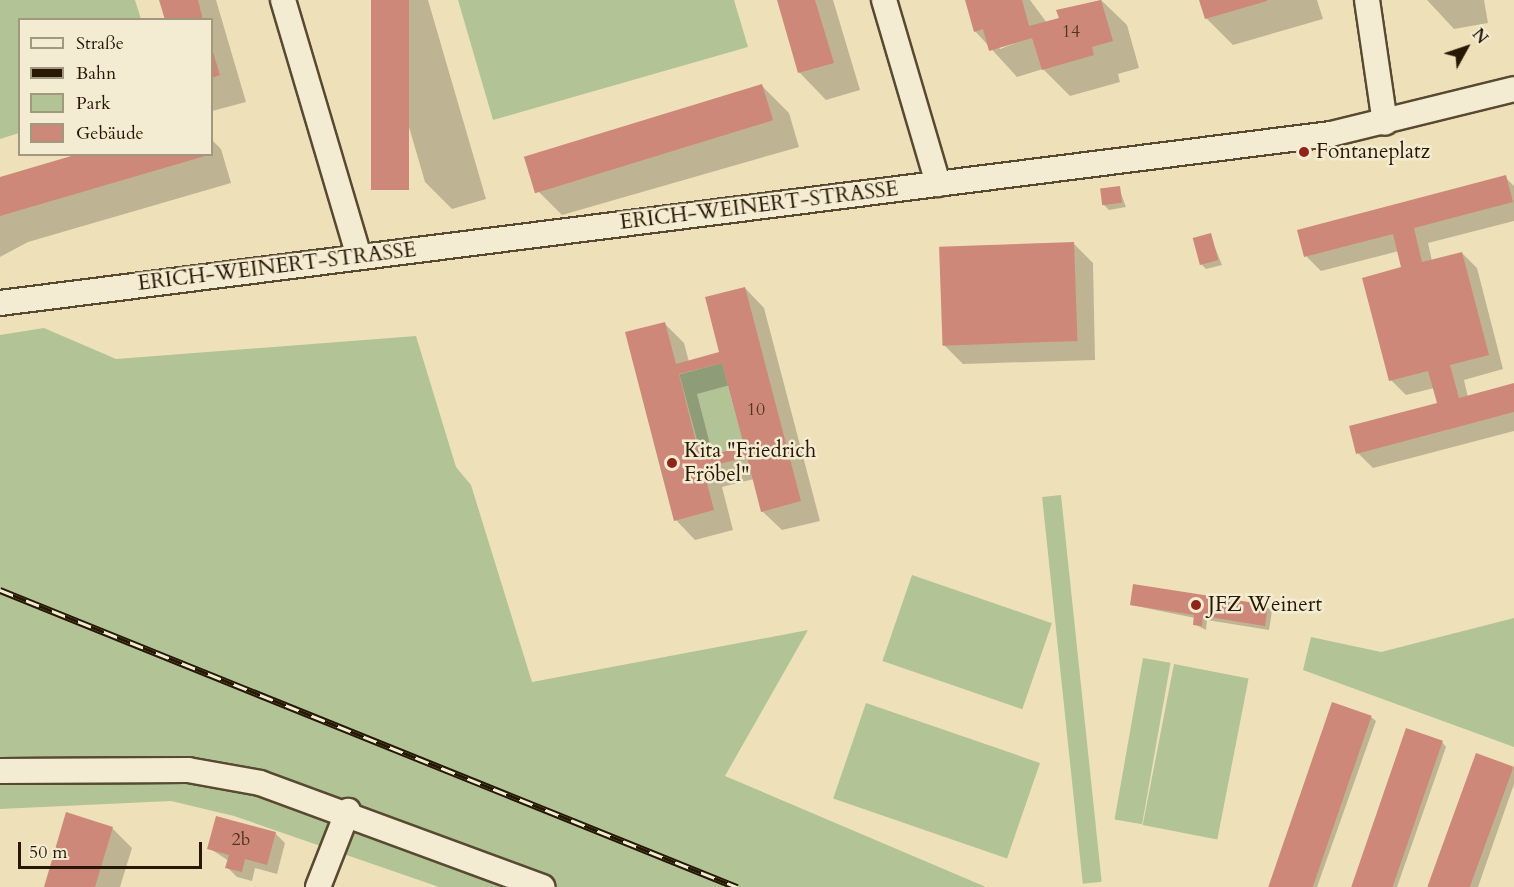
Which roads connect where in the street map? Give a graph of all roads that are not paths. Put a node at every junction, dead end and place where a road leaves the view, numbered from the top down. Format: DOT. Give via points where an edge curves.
graph roads {
  1 [pos="283,0"];
  2 [pos="884,0"];
  3 [pos="1366,0"];
  4 [pos="1514,89"];
  5 [pos="1385,123"];
  6 [pos="938,184"];
  7 [pos="359,256"];
  8 [pos="0,303"];
  9 [pos="0,771"];
  10 [pos="348,811"];
  11 [pos="318,887"];
  12 [pos="542,887"];
  1 -- 7 [label="street"];
  2 -- 6 [label="street"];
  3 -- 5 [label="street"];
  4 -- 5 [label="street, ERICH-WEINERT-STRASSE"];
  5 -- 6 [label="street, ERICH-WEINERT-STRASSE"];
  6 -- 7 [label="street, ERICH-WEINERT-STRASSE"];
  7 -- 8 [label="street, ERICH-WEINERT-STRASSE"];
  9 -- 10 [label="street" via="188,770 260,783"];
  10 -- 11 [label="street"];
  10 -- 12 [label="street"];
}
